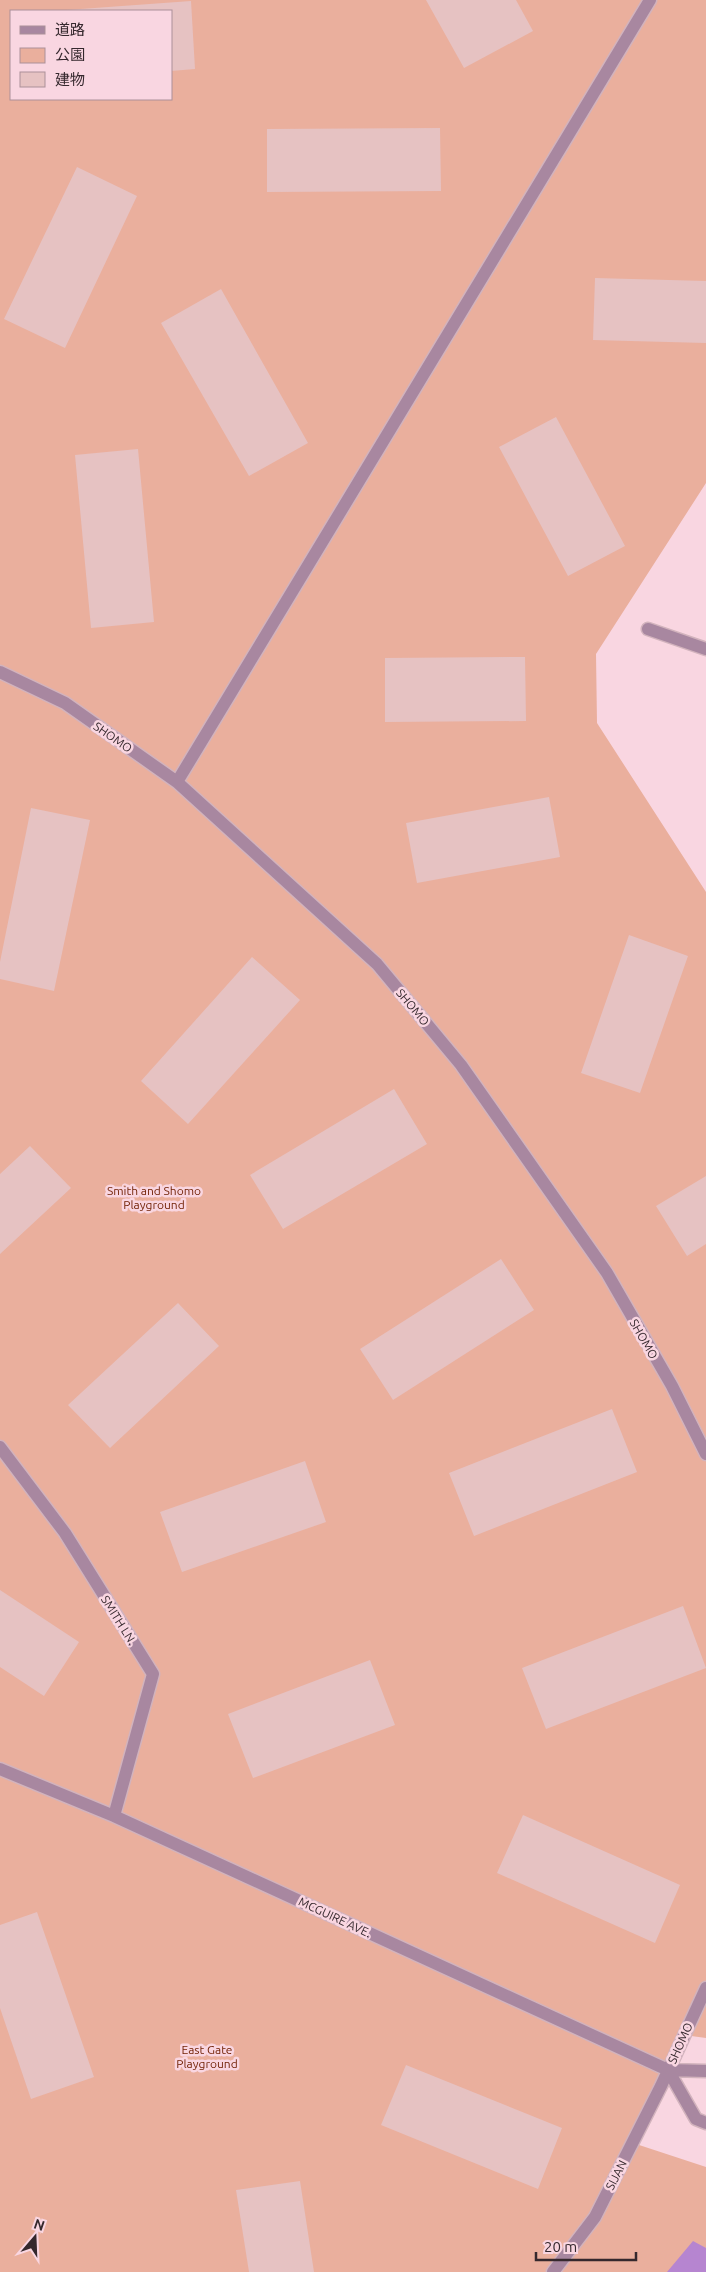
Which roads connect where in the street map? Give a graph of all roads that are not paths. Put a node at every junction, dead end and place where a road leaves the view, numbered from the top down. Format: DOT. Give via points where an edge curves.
graph roads {
  1 [pos="650,0"];
  2 [pos="648,629"];
  3 [pos="706,649"];
  4 [pos="0,672"];
  5 [pos="177,782"];
  6 [pos="0,1447"];
  7 [pos="706,1454"];
  8 [pos="0,1769"];
  9 [pos="114,1816"];
  10 [pos="706,1988"];
  11 [pos="668,2070"];
  12 [pos="706,2071"];
  13 [pos="706,2123"];
  14 [pos="554,2272"];
  1 -- 5 [label="street"];
  2 -- 3 [label="street"];
  4 -- 5 [label="street, SHOMO" via="65,702"];
  5 -- 7 [label="street, SHOMO" via="377,964 461,1065 607,1274 672,1386"];
  6 -- 9 [label="street, SMITH LN." via="65,1533 153,1674"];
  8 -- 9 [label="street, MCGUIRE AVE."];
  9 -- 11 [label="street, MCGUIRE AVE."];
  10 -- 11 [label="street, SHOMO"];
  11 -- 12 [label="street, MCGUIRE AVE."];
  11 -- 13 [label="street" via="696,2120"];
  11 -- 14 [label="street, SIJAN" via="595,2217"];
}
